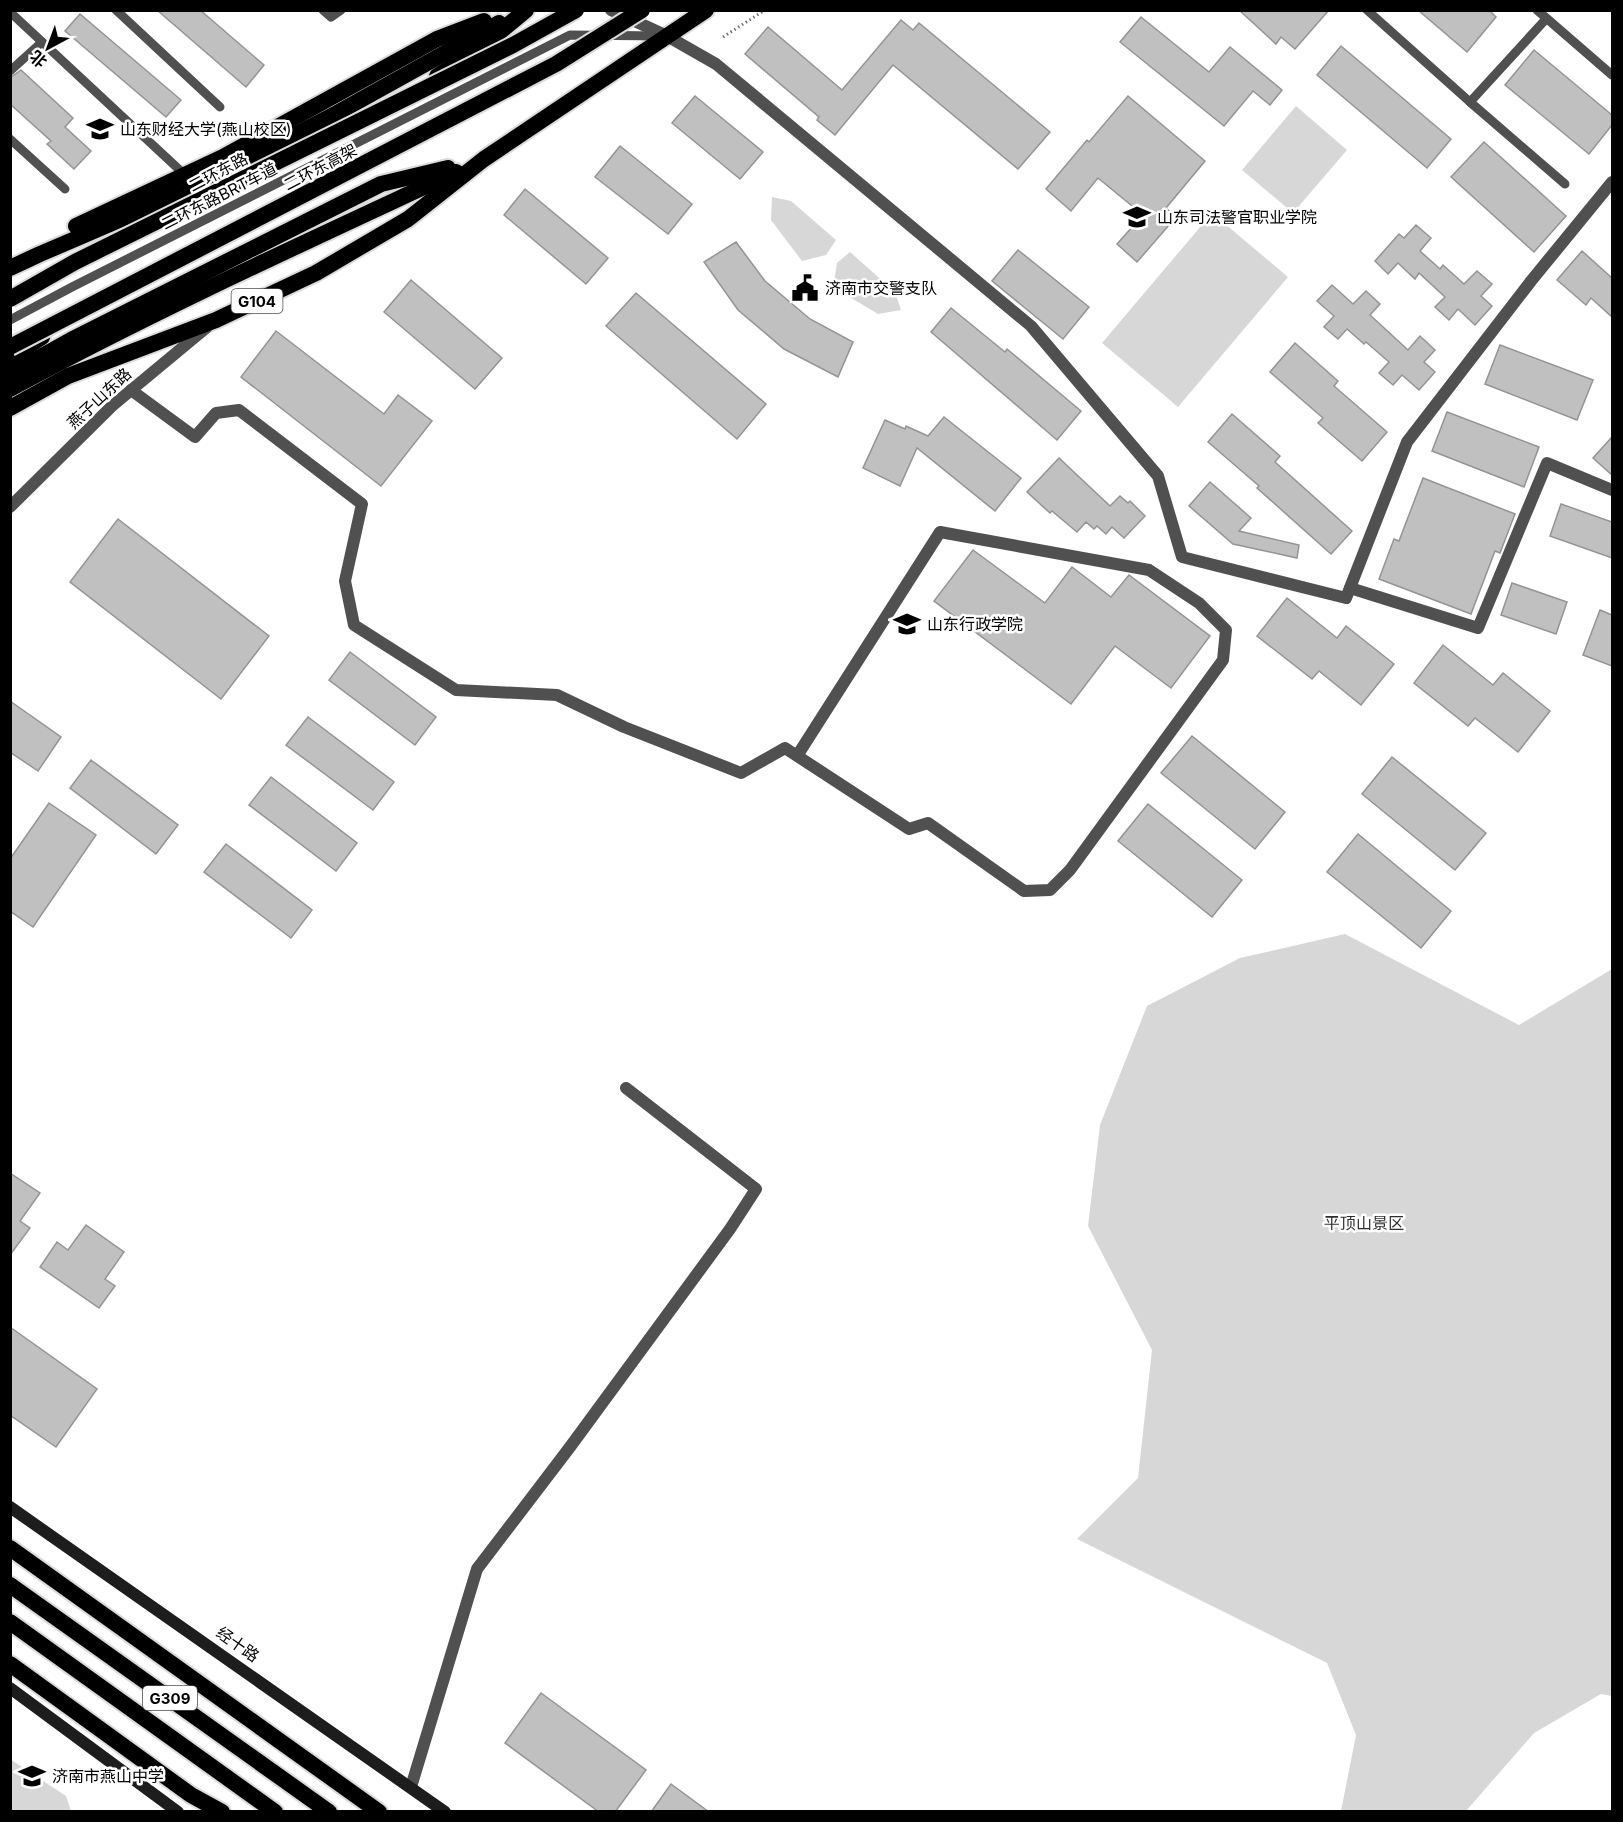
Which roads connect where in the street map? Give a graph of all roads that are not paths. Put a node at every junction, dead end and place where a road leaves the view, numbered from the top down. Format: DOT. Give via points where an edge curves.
graph roads {
  1 [pos="116,10"];
  2 [pos="323,10"];
  3 [pos="341,10"];
  4 [pos="513,10"];
  5 [pos="521,10"];
  6 [pos="526,10"];
  7 [pos="568,10"];
  8 [pos="576,10"];
  9 [pos="611,10"];
  10 [pos="642,10"];
  11 [pos="706,10"];
  12 [pos="1367,10"];
  13 [pos="1537,10"];
  14 [pos="10,12"];
  15 [pos="1546,18"];
  16 [pos="570,35"];
  17 [pos="667,36"];
  18 [pos="42,42"];
  19 [pos="10,71"];
  20 [pos="1612,75"];
  21 [pos="1470,102"];
  22 [pos="220,107"];
  23 [pos="10,139"];
  24 [pos="484,159"];
  25 [pos="186,175"];
  26 [pos="1612,182"];
  27 [pos="1565,184"];
  28 [pos="64,189"];
  29 [pos="10,258"];
  30 [pos="10,268"];
  31 [pos="10,298"];
  32 [pos="78,312"];
  33 [pos="10,320"];
  34 [pos="216,320"];
  35 [pos="10,347"];
  36 [pos="10,358"];
  37 [pos="10,374"];
  38 [pos="10,389"];
  39 [pos="131,390"];
  40 [pos="10,408"];
  41 [pos="1612,490"];
  42 [pos="10,507"];
  43 [pos="1350,588"];
  44 [pos="797,756"];
  45 [pos="626,1088"];
  46 [pos="10,1507"];
  47 [pos="10,1548"];
  48 [pos="10,1585"];
  49 [pos="10,1622"];
  50 [pos="10,1664"];
  51 [pos="10,1688"];
  52 [pos="411,1787"];
  53 [pos="178,1812"];
  54 [pos="222,1812"];
  55 [pos="275,1812"];
  56 [pos="329,1812"];
  57 [pos="379,1812"];
  58 [pos="445,1812"];
  1 -- 22 [label="lane"];
  2 -- 3 [label="lane" via="331,17"];
  4 -- 25 [label="highway, 二环东路" via="436,39"];
  5 -- 30 [label="highway" via="187,191"];
  6 -- 31 [label="highway, 二环东路" via="477,51 415,89"];
  7 -- 16 [label="lane"];
  8 -- 31 [label="highway, 二环东高架, bridge"];
  9 -- 17 [label="street"];
  10 -- 32 [label="highway, 二环东高架, bridge" via="556,64"];
  11 -- 17 [label="highway, G104"];
  12 -- 21 [label="lane"];
  13 -- 15 [label="lane"];
  14 -- 18 [label="lane"];
  15 -- 20 [label="lane"];
  15 -- 21 [label="lane"];
  16 -- 17 [label="lane, 二环东路BRT车道"];
  16 -- 33 [label="lane, 二环东路BRT车道"];
  17 -- 24 [label="highway, G104"];
  17 -- 43 [label="street" via="716,64 1031,326 1158,476 1182,557 1346,598"];
  18 -- 19 [label="lane"];
  18 -- 25 [label="lane"];
  21 -- 27 [label="lane"];
  23 -- 28 [label="lane"];
  24 -- 34 [label="highway, G104" via="408,219 316,273"];
  24 -- 37 [label="highway" via="381,184"];
  24 -- 38 [label="highway" via="254,266"];
  25 -- 29 [label="highway, 二环东路"];
  26 -- 43 [label="street" via="1407,442"];
  32 -- 35 [label="highway, 二环东高架, bridge"];
  32 -- 36 [label="highway, bridge"];
  34 -- 39 [label="street, 燕子山东路"];
  34 -- 40 [label="highway, G104" via="68,376"];
  39 -- 42 [label="street, 燕子山东路"];
  39 -- 44 [label="street" via="195,437 216,413 239,410 363,504 345,581 354,625 456,690 557,695 624,727 741,773 785,748"];
  41 -- 43 [label="street" via="1547,463 1478,628"];
  44 -- 44 [label="street" via="909,830 928,823 1024,891 1050,890 1070,870 1223,660 1226,630 1199,603 1149,570 940,532"];
  45 -- 52 [label="street" via="756,1189 477,1569"];
  46 -- 52 [label="main road, 经十路"];
  47 -- 57 [label="highway"];
  48 -- 56 [label="highway, G309"];
  49 -- 55 [label="highway, G309"];
  50 -- 54 [label="highway" via="191,1795"];
  51 -- 53 [label="main road"];
  52 -- 58 [label="main road, 经十路"];
}
